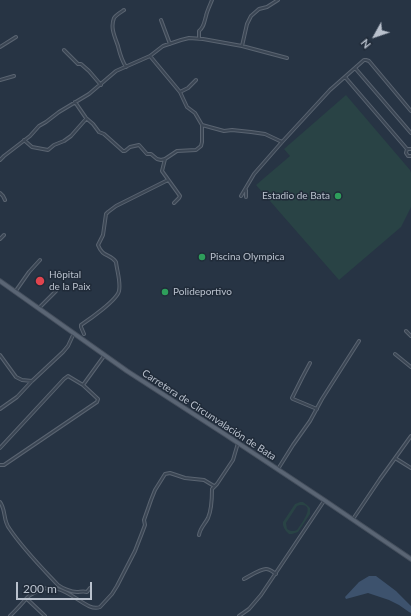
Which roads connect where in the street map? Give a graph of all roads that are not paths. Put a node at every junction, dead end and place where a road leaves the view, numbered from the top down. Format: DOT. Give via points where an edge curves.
graph roads {
  1 [pos="212,0"];
  2 [pos="277,0"];
  3 [pos="124,10"];
  4 [pos="161,20"];
  5 [pos="16,37"];
  6 [pos="199,38"];
  7 [pos="170,44"];
  8 [pos="1,45"];
  9 [pos="242,46"];
  10 [pos="64,50"];
  11 [pos="150,56"];
  12 [pos="287,58"];
  13 [pos="126,67"];
  14 [pos="355,68"];
  15 [pos="14,76"];
  16 [pos="345,77"];
  17 [pos="0,80"];
  18 [pos="196,80"];
  19 [pos="101,85"];
  20 [pos="180,92"];
  21 [pos="75,102"];
  22 [pos="411,111"];
  23 [pos="86,118"];
  24 [pos="202,125"];
  25 [pos="411,133"];
  26 [pos="24,140"];
  27 [pos="282,142"];
  28 [pos="411,149"];
  29 [pos="407,150"];
  30 [pos="411,156"];
  31 [pos="165,159"];
  32 [pos="0,160"];
  33 [pos="168,180"];
  34 [pos="246,189"];
  35 [pos="0,193"];
  36 [pos="241,196"];
  37 [pos="246,197"];
  38 [pos="5,200"];
  39 [pos="174,203"];
  40 [pos="4,235"];
  41 [pos="0,239"];
  42 [pos="40,260"];
  43 [pos="0,281"];
  44 [pos="56,291"];
  45 [pos="15,292"];
  46 [pos="38,308"];
  47 [pos="406,332"];
  48 [pos="74,334"];
  49 [pos="84,334"];
  50 [pos="411,336"];
  51 [pos="359,341"];
  52 [pos="395,354"];
  53 [pos="0,355"];
  54 [pos="104,356"];
  55 [pos="310,364"];
  56 [pos="411,367"];
  57 [pos="32,381"];
  58 [pos="83,385"];
  59 [pos="0,409"];
  60 [pos="317,410"];
  61 [pos="411,436"];
  62 [pos="238,443"];
  63 [pos="0,448"];
  64 [pos="395,458"];
  65 [pos="0,466"];
  66 [pos="411,468"];
  67 [pos="278,469"];
  68 [pos="214,486"];
  69 [pos="324,500"];
  70 [pos="0,502"];
  71 [pos="353,519"];
  72 [pos="199,535"];
  73 [pos="411,559"];
  74 [pos="276,574"];
  75 [pos="244,579"];
  76 [pos="90,588"];
  77 [pos="27,599"];
  78 [pos="10,616"];
  79 [pos="45,616"];
  80 [pos="239,616"];
  1 -- 6 [label="street" via="205,23 199,31"];
  2 -- 9 [label="street" via="251,16"];
  3 -- 13 [label="street" via="114,18 113,34"];
  4 -- 7 [label="street"];
  5 -- 8 [label="street"];
  6 -- 7 [label="street" via="189,38"];
  6 -- 9 [label="street"];
  7 -- 11 [label="street" via="161,47"];
  9 -- 12 [label="street"];
  10 -- 19 [label="street"];
  11 -- 13 [label="street"];
  11 -- 20 [label="street"];
  13 -- 19 [label="street" via="116,71"];
  14 -- 16 [label="street"];
  14 -- 22 [label="street" via="364,60 369,61"];
  14 -- 25 [label="street"];
  15 -- 17 [label="street"];
  16 -- 27 [label="street"];
  16 -- 29 [label="street"];
  18 -- 20 [label="street"];
  19 -- 21 [label="street"];
  20 -- 24 [label="street" via="187,107 195,113"];
  21 -- 23 [label="street"];
  21 -- 26 [label="street" via="38,126"];
  23 -- 26 [label="street" via="71,136 48,150 32,147"];
  23 -- 31 [label="street" via="123,151 139,145 157,160"];
  24 -- 27 [label="street" via="224,131 265,134"];
  24 -- 31 [label="street" via="202,142 199,148 177,151"];
  26 -- 32 [label="street"];
  27 -- 34 [label="street" via="254,174"];
  28 -- 29 [label="street"];
  29 -- 30 [label="street" via="406,154"];
  31 -- 33 [label="street" via="161,170"];
  33 -- 39 [label="street" via="180,196"];
  33 -- 49 [label="street" via="116,206 106,214 103,235 98,244 104,254 116,262 119,293 82,325"];
  34 -- 36 [label="street"];
  34 -- 37 [label="street"];
  35 -- 38 [label="street"];
  40 -- 41 [label="street"];
  42 -- 45 [label="street"];
  43 -- 45 [label="main road, Carretera de Circunvalación de Bata"];
  44 -- 46 [label="street"];
  45 -- 46 [label="main road, Carretera de Circunvalación de Bata"];
  46 -- 48 [label="main road, Carretera de Circunvalación de Bata"];
  47 -- 50 [label="street"];
  48 -- 54 [label="main road, Carretera de Circunvalación de Bata"];
  48 -- 57 [label="street" via="63,352"];
  51 -- 60 [label="street"];
  52 -- 56 [label="street"];
  53 -- 57 [label="street" via="16,377"];
  54 -- 58 [label="street"];
  54 -- 62 [label="main road, Carretera de Circunvalación de Bata"];
  55 -- 60 [label="street" via="292,398"];
  57 -- 59 [label="street" via="17,397"];
  58 -- 63 [label="street" via="68,376"];
  58 -- 65 [label="street" via="97,396 97,402"];
  60 -- 67 [label="street"];
  61 -- 64 [label="street"];
  62 -- 67 [label="main road, Carretera de Circunvalación de Bata"];
  62 -- 68 [label="street" via="233,460"];
  64 -- 66 [label="street"];
  64 -- 71 [label="street"];
  67 -- 69 [label="main road, Carretera de Circunvalación de Bata"];
  68 -- 72 [label="street" via="208,517"];
  68 -- 77 [label="street" via="170,472 165,474 151,500 135,551 117,586 100,607 94,608 66,592 47,587"];
  69 -- 71 [label="main road, Carretera de Circunvalación de Bata"];
  69 -- 74 [label="street"];
  70 -- 76 [label="street" via="9,529 58,585 78,592 87,592"];
  71 -- 73 [label="main road, Carretera de Circunvalación de Bata"];
  74 -- 75 [label="street" via="266,569"];
  74 -- 80 [label="street" via="256,601"];
  77 -- 78 [label="street"];
  77 -- 79 [label="street"];
}
